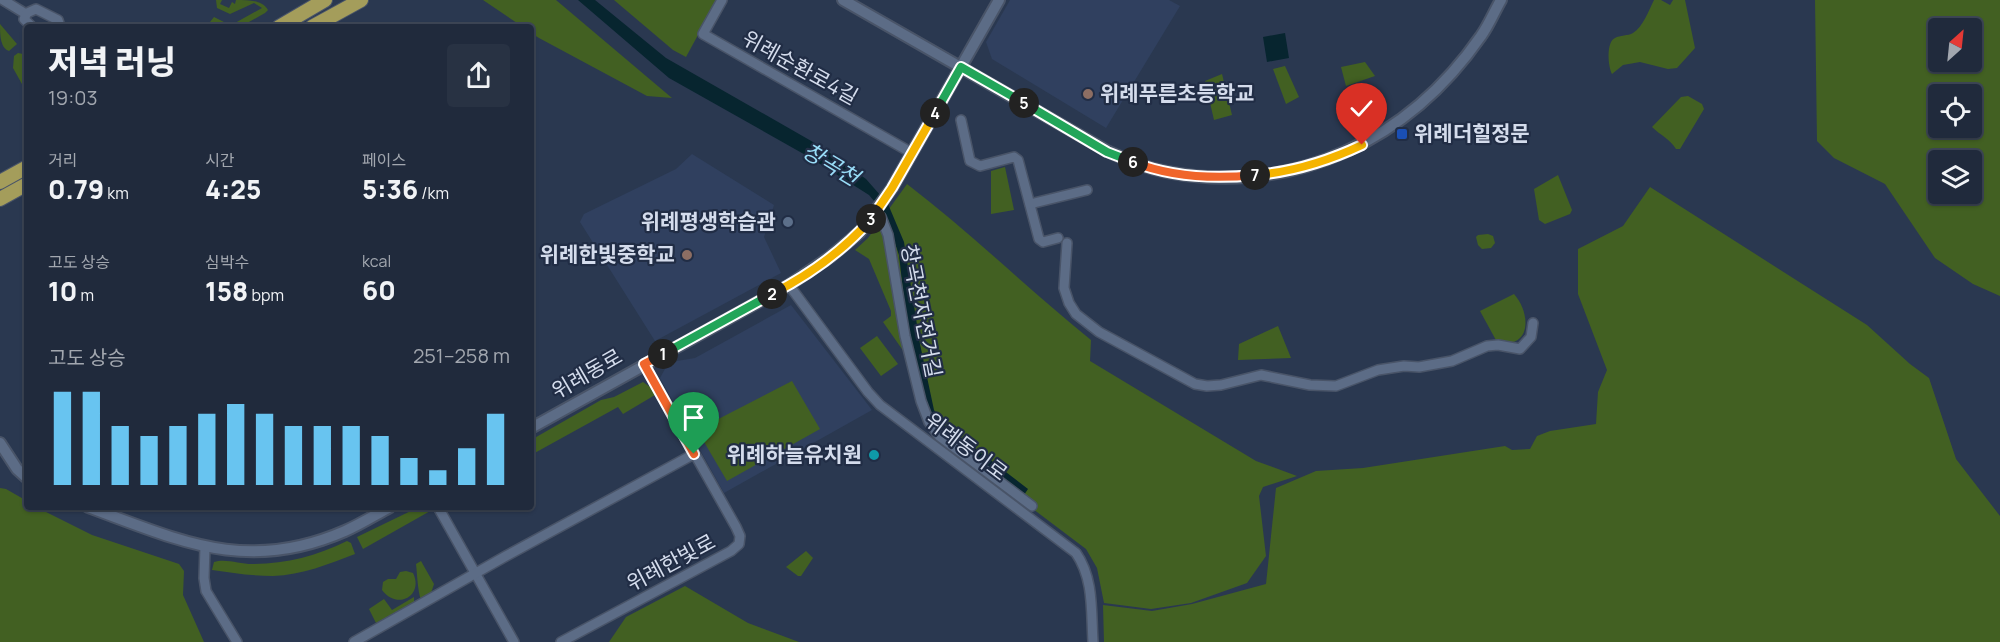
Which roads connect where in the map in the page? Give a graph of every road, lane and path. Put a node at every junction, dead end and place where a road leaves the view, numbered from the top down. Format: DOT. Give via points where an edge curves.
graph roads {
  1 [pos="3,0"];
  2 [pos="325,0"];
  3 [pos="362,0"];
  4 [pos="722,0"];
  5 [pos="843,0"];
  6 [pos="999,0"];
  7 [pos="1501,0"];
  8 [pos="26,14"];
  9 [pos="29,24"];
  10 [pos="60,24"];
  11 [pos="284,24"];
  12 [pos="318,24"];
  13 [pos="961,67"];
  14 [pos="961,120"];
  15 [pos="912,153"];
  16 [pos="24,169"];
  17 [pos="0,182"];
  18 [pos="24,186"];
  19 [pos="1087,190"];
  20 [pos="0,199"];
  21 [pos="1030,204"];
  22 [pos="881,217"];
  23 [pos="789,285"];
  24 [pos="1533,324"];
  25 [pos="644,364"];
  26 [pos="534,426"];
  27 [pos="0,443"];
  28 [pos="694,454"];
  29 [pos="24,475"];
  30 [pos="1032,506"];
  31 [pos="97,510"];
  32 [pos="384,510"];
  33 [pos="440,510"];
  34 [pos="205,546"];
  35 [pos="474,574"];
  36 [pos="237,642"];
  37 [pos="354,642"];
  38 [pos="514,642"];
  39 [pos="561,642"];
  40 [pos="1093,642"];
  1 -- 8 [label="street"];
  2 -- 11 [label="main road"];
  3 -- 12 [label="main road"];
  4 -- 15 [label="street, 위례순환로4길" via="703,34"];
  5 -- 13 [label="street"];
  6 -- 13 [label="street, 위례동로"];
  7 -- 13 [label="street" via="1483,33 1455,69 1392,127 1334,158 1269,174 1223,177 1167,172 1136,164 1107,152"];
  8 -- 9 [label="street" via="24,19"];
  8 -- 10 [label="street" via="36,9"];
  13 -- 15 [label="street, 위례동로"];
  14 -- 21 [label="street" via="970,161 980,166 1014,157"];
  15 -- 23 [label="street, 위례동로" via="860,232"];
  16 -- 17 [label="main road"];
  18 -- 20 [label="main road"];
  19 -- 21 [label="street"];
  21 -- 24 [label="street" via="1039,238 1044,242 1063,240 1065,288 1076,314 1099,332 1187,381 1207,386 1262,375 1336,386 1378,370 1452,361 1487,346 1520,349 1530,337"];
  22 -- 30 [label="street, 창곡천자전거길" via="928,422 939,436"];
  23 -- 25 [label="street, 위례동로"];
  23 -- 40 [label="street, 위례동이로" via="880,405 1076,553 1088,577"];
  25 -- 26 [label="street, 위례동로"];
  25 -- 28 [label="street, 위례한빛로"];
  27 -- 29 [label="street"];
  28 -- 35 [label="street"];
  28 -- 39 [label="street, 위례한빛로" via="736,527 739,544"];
  31 -- 34 [label="street"];
  32 -- 34 [label="street" via="347,530 294,547 245,552"];
  33 -- 35 [label="street"];
  34 -- 36 [label="street" via="206,591"];
  35 -- 37 [label="street"];
  35 -- 38 [label="street"];
}
